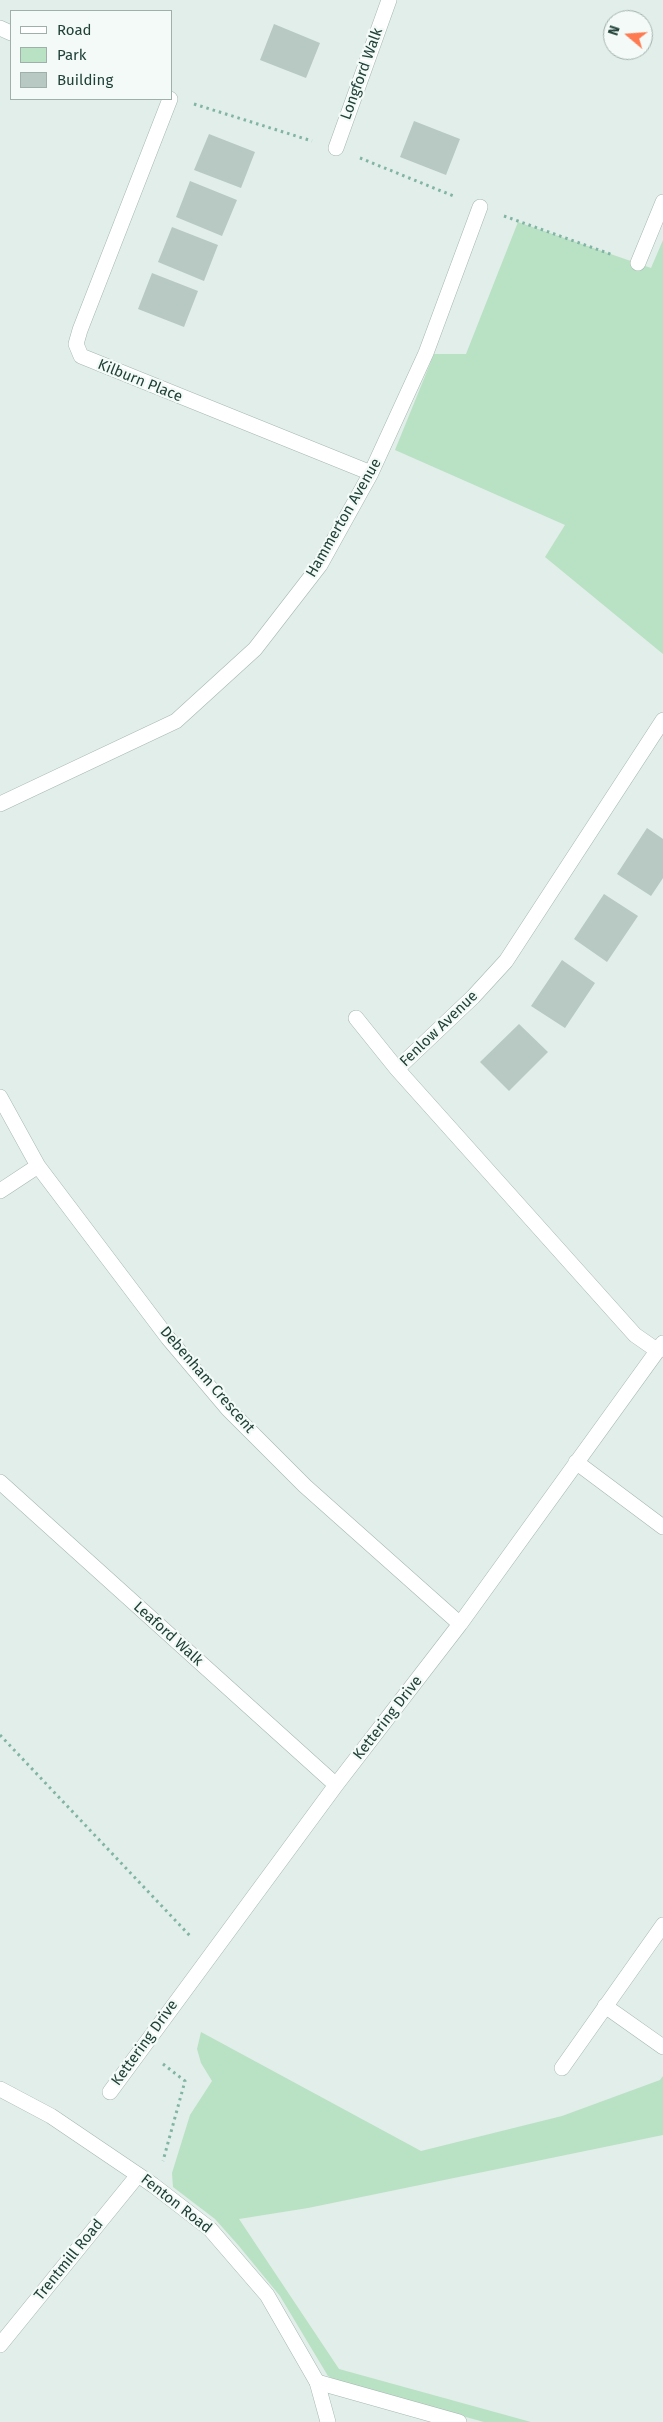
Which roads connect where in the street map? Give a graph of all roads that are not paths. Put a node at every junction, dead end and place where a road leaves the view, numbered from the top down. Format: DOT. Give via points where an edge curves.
graph roads {
  1 [pos="389,0"];
  2 [pos="170,100"];
  3 [pos="336,148"];
  4 [pos="663,202"];
  5 [pos="480,207"];
  6 [pos="638,263"];
  7 [pos="371,473"];
  8 [pos="663,720"];
  9 [pos="0,804"];
  10 [pos="356,1018"];
  11 [pos="397,1069"];
  12 [pos="0,1097"];
  13 [pos="38,1166"];
  14 [pos="0,1191"];
  15 [pos="660,1347"];
  16 [pos="576,1462"];
  17 [pos="0,1482"];
  18 [pos="663,1527"];
  19 [pos="460,1624"];
  20 [pos="336,1785"];
  21 [pos="663,1925"];
  22 [pos="605,2006"];
  23 [pos="663,2047"];
  24 [pos="562,2068"];
  25 [pos="0,2089"];
  26 [pos="110,2092"];
  27 [pos="138,2175"];
  28 [pos="0,2345"];
  29 [pos="317,2382"];
  30 [pos="328,2422"];
  31 [pos="458,2422"];
  1 -- 3 [label="street, Longford Walk"];
  2 -- 7 [label="street, Kilburn Place" via="80,330 76,344 81,356"];
  4 -- 6 [label="street"];
  5 -- 7 [label="street, Hammerton Avenue" via="426,353"];
  7 -- 9 [label="street, Hammerton Avenue" via="320,564 255,649 176,721"];
  8 -- 11 [label="street, Fenlow Avenue" via="506,961 474,997"];
  10 -- 11 [label="street"];
  11 -- 15 [label="street, Fenlow Avenue" via="635,1335"];
  12 -- 13 [label="street, Debenham Crescent"];
  13 -- 14 [label="street"];
  13 -- 19 [label="street, Debenham Crescent" via="168,1338 228,1409 305,1486"];
  15 -- 16 [label="street, Kettering Drive"];
  16 -- 18 [label="street"];
  16 -- 19 [label="street, Kettering Drive"];
  17 -- 20 [label="street, Leaford Walk"];
  19 -- 20 [label="street, Kettering Drive"];
  20 -- 26 [label="street, Kettering Drive"];
  21 -- 22 [label="street"];
  22 -- 23 [label="street"];
  22 -- 24 [label="street"];
  25 -- 27 [label="street, Fenton Road" via="51,2116"];
  27 -- 28 [label="street, Trentmill Road"];
  27 -- 29 [label="street, Fenton Road" via="210,2229 267,2295"];
  29 -- 30 [label="street, Fenton Road"];
  29 -- 31 [label="street"];
}
